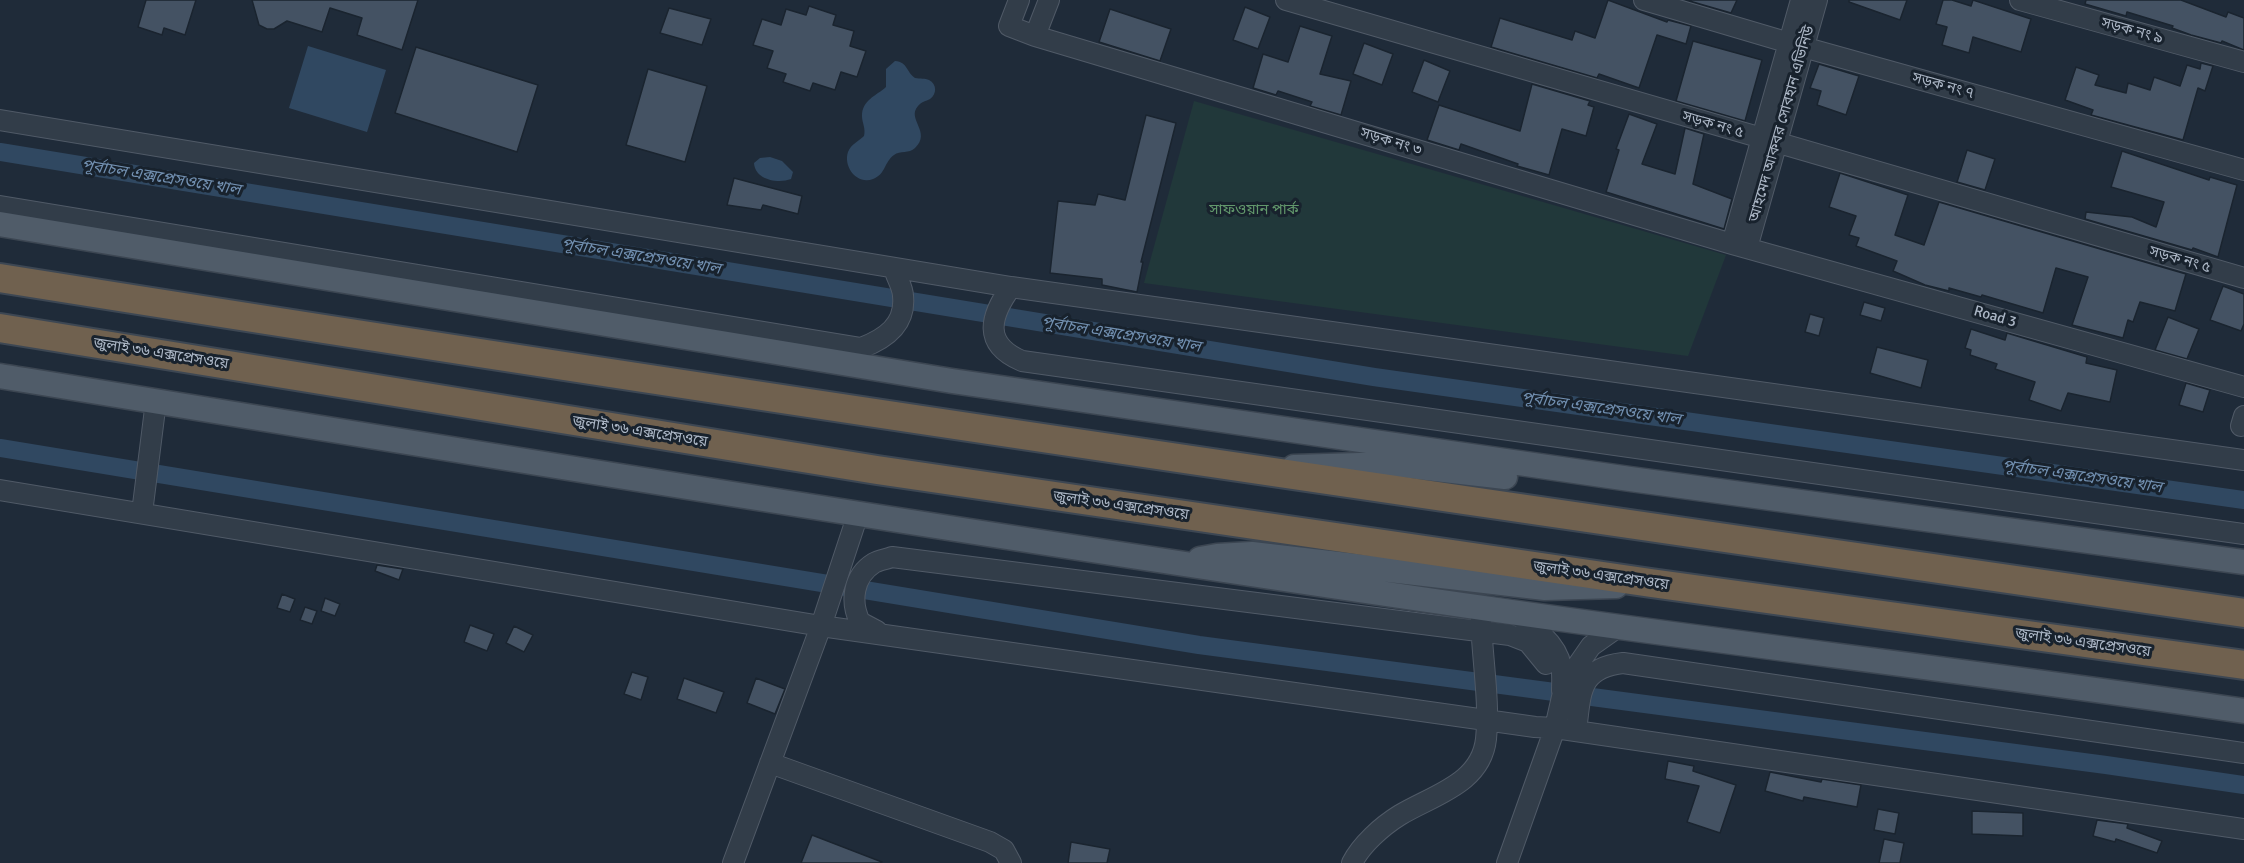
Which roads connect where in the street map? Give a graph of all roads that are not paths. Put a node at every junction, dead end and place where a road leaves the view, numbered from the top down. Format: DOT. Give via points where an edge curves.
graph roads {
  1 [pos="1019,0"];
  2 [pos="1049,0"];
  3 [pos="1286,0"];
  4 [pos="1644,0"];
  5 [pos="1801,0"];
  6 [pos="1817,0"];
  7 [pos="2020,0"];
  8 [pos="1035,36"];
  9 [pos="1796,45"];
  10 [pos="2244,62"];
  11 [pos="0,120"];
  12 [pos="1769,141"];
  13 [pos="2244,170"];
  14 [pos="0,206"];
  15 [pos="0,224"];
  16 [pos="1739,246"];
  17 [pos="894,268"];
  18 [pos="0,278"];
  19 [pos="2244,278"];
  20 [pos="1011,286"];
  21 [pos="0,328"];
  22 [pos="0,376"];
  23 [pos="2244,387"];
  24 [pos="156,401"];
  25 [pos="2244,460"];
  26 [pos="1250,470"];
  27 [pos="1630,479"];
  28 [pos="0,490"];
  29 [pos="143,505"];
  30 [pos="858,514"];
  31 [pos="2244,534"];
  32 [pos="2244,562"];
  33 [pos="1178,564"];
  34 [pos="1651,583"];
  35 [pos="1480,608"];
  36 [pos="1514,612"];
  37 [pos="2244,613"];
  38 [pos="821,626"];
  39 [pos="1618,627"];
  40 [pos="884,635"];
  41 [pos="1546,664"];
  42 [pos="2244,665"];
  43 [pos="1562,697"];
  44 [pos="2244,711"];
  45 [pos="1555,728"];
  46 [pos="1576,731"];
  47 [pos="2244,753"];
  48 [pos="770,764"];
  49 [pos="2244,829"];
  50 [pos="733,863"];
  51 [pos="1011,863"];
  52 [pos="1352,863"];
  53 [pos="1507,863"];
  1 -- 8 [label="street, সড়ক নং ৩" via="1009,26"];
  2 -- 8 [label="street"];
  3 -- 12 [label="street, সড়ক নং ৫"];
  4 -- 9 [label="street, সড়ক নং ৭"];
  5 -- 9 [label="street, আহমেদ আকবর সোবহান এভিনিউ"];
  6 -- 9 [label="street, আহমেদ আকবর সোবহান এভিনিউ"];
  7 -- 10 [label="street, সড়ক নং ৯"];
  8 -- 16 [label="street, সড়ক নং ৩"];
  9 -- 12 [label="street, আহমেদ আকবর সোবহান এভিনিউ"];
  9 -- 13 [label="street, সড়ক নং ৭"];
  11 -- 17 [label="street"];
  12 -- 16 [label="street, আহমেদ আকবর সোবহান এভিনিউ"];
  12 -- 19 [label="street, সড়ক নং ৫"];
  14 -- 17 [label="street" via="861,348 882,340 901,314 903,295"];
  15 -- 27 [label="main road" via="952,381"];
  16 -- 23 [label="street, Road 3"];
  17 -- 20 [label="street"];
  18 -- 26 [label="highway"];
  20 -- 25 [label="street"];
  20 -- 31 [label="street" via="1000,302 993,324 996,341 1008,355 1022,361"];
  21 -- 34 [label="highway, জুলাই ৩৬ এক্সপ্রেসওয়ে" via="877,470"];
  22 -- 24 [label="main road"];
  24 -- 29 [label="street"];
  24 -- 30 [label="main road"];
  26 -- 27 [label="main road" via="1392,464 1588,484"];
  26 -- 37 [label="highway"];
  27 -- 32 [label="main road"];
  28 -- 29 [label="street"];
  29 -- 38 [label="street"];
  30 -- 33 [label="main road"];
  30 -- 38 [label="street"];
  33 -- 34 [label="main road" via="1252,554 1545,588"];
  33 -- 35 [label="main road"];
  34 -- 42 [label="highway, জুলাই ৩৬ এক্সপ্রেসওয়ে"];
  35 -- 36 [label="main road"];
  35 -- 52 [label="street" via="1486,719 1486,740 1480,760 1467,777 1442,794 1399,815 1357,853"];
  36 -- 39 [label="main road"];
  36 -- 43 [label="street" via="1549,642 1561,664"];
  38 -- 40 [label="street"];
  38 -- 48 [label="street"];
  39 -- 43 [label="street" via="1592,646"];
  39 -- 44 [label="main road"];
  40 -- 41 [label="street" via="860,622 853,602 856,585 864,572 874,562 892,557 1510,635 1528,642"];
  40 -- 45 [label="street"];
  43 -- 45 [label="street"];
  45 -- 46 [label="street"];
  45 -- 53 [label="street"];
  46 -- 47 [label="street" via="1582,690 1591,675 1606,665 1623,663"];
  46 -- 49 [label="street"];
  48 -- 50 [label="street"];
  48 -- 51 [label="street" via="990,842 1004,850"];
}
